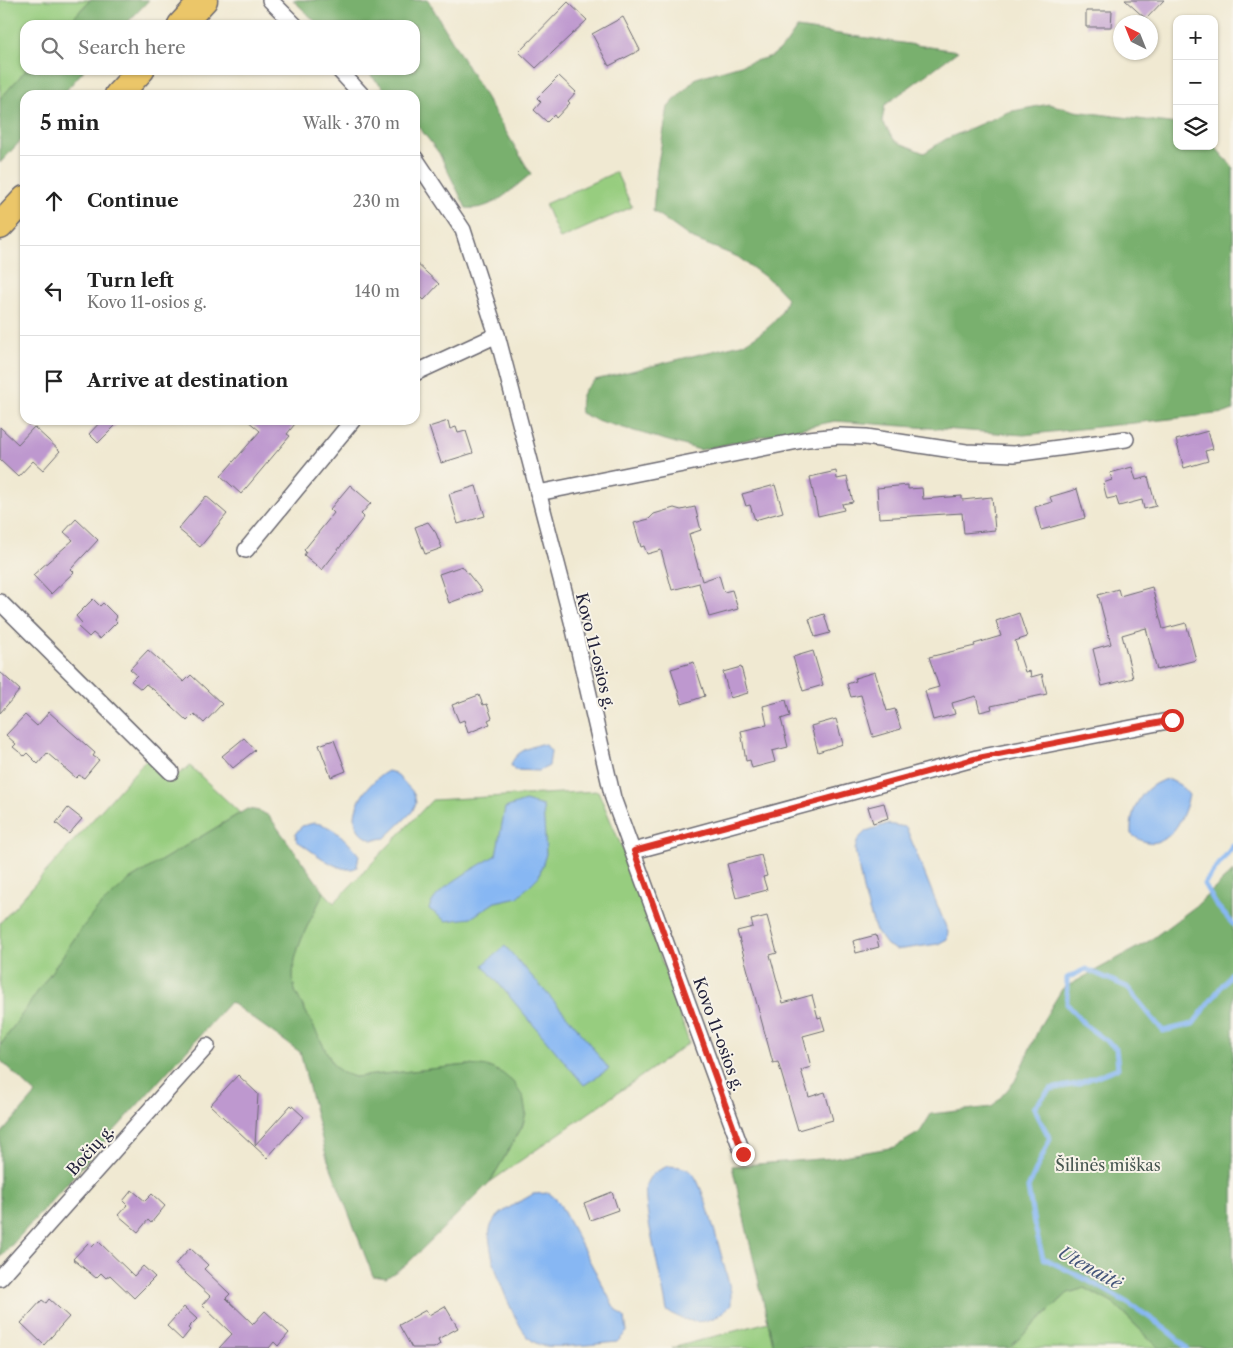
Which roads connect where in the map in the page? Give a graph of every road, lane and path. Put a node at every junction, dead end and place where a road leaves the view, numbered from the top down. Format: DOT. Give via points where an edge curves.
graph roads {
  1 [pos="204,0"];
  2 [pos="270,0"];
  3 [pos="186,20"];
  4 [pos="290,20"];
  5 [pos="344,75"];
  6 [pos="357,90"];
  7 [pos="420,166"];
  8 [pos="20,204"];
  9 [pos="0,226"];
  10 [pos="497,336"];
  11 [pos="420,371"];
  12 [pos="349,425"];
  13 [pos="1126,439"];
  14 [pos="538,493"];
  15 [pos="246,550"];
  16 [pos="0,602"];
  17 [pos="1172,720"];
  18 [pos="171,772"];
  19 [pos="634,851"];
  20 [pos="206,1046"];
  21 [pos="743,1154"];
  22 [pos="0,1278"];
  1 -- 3 [label="highway"];
  2 -- 4 [label="street"];
  5 -- 6 [label="street"];
  7 -- 10 [label="street, Kovo 11-osios g." via="463,230"];
  8 -- 9 [label="highway"];
  10 -- 11 [label="street"];
  10 -- 14 [label="street, Kovo 11-osios g."];
  12 -- 15 [label="street"];
  13 -- 14 [label="street" via="1014,454 966,452 840,436"];
  14 -- 19 [label="street, Kovo 11-osios g." via="613,798"];
  16 -- 18 [label="street"];
  17 -- 19 [label="street" via="978,758"];
  19 -- 21 [label="street, Kovo 11-osios g."];
  20 -- 22 [label="street, Bočių g."];
}
